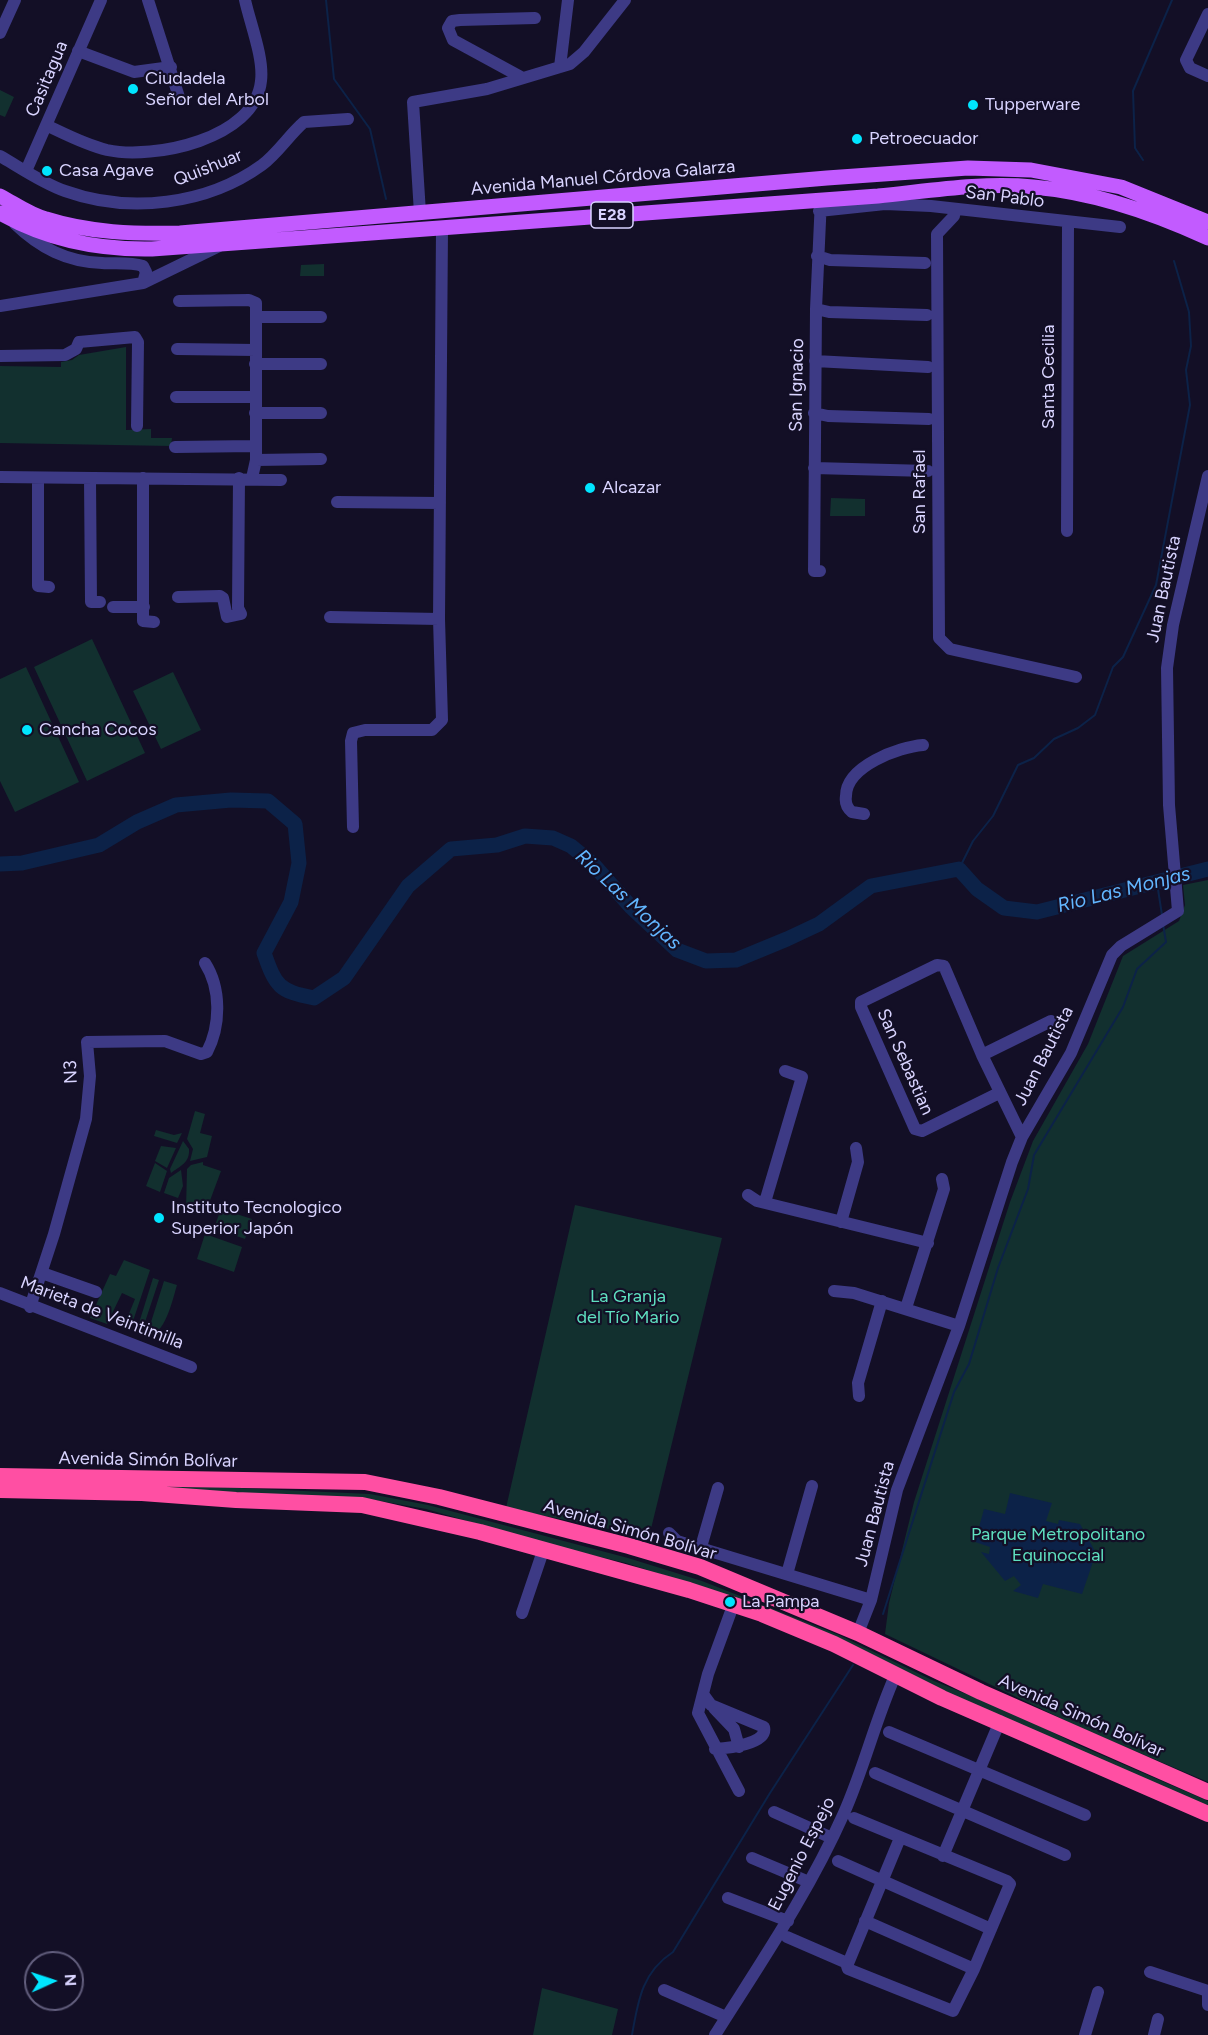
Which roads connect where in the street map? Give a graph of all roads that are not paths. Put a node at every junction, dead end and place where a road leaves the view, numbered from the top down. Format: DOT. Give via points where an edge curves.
graph roads {
  1 [pos="15,0"];
  2 [pos="101,0"];
  3 [pos="148,0"];
  4 [pos="245,0"];
  5 [pos="568,0"];
  6 [pos="625,0"];
  7 [pos="1208,14"];
  8 [pos="535,18"];
  9 [pos="0,33"];
  10 [pos="78,51"];
  11 [pos="171,67"];
  12 [pos="560,67"];
  13 [pos="1208,76"];
  14 [pos="521,77"];
  15 [pos="179,97"];
  16 [pos="348,119"];
  17 [pos="48,126"];
  18 [pos="0,156"];
  19 [pos="26,171"];
  20 [pos="877,175"];
  21 [pos="0,196"];
  22 [pos="881,200"];
  23 [pos="820,205"];
  24 [pos="953,209"];
  25 [pos="420,213"];
  26 [pos="6,217"];
  27 [pos="1068,222"];
  28 [pos="1208,222"];
  29 [pos="370,225"];
  30 [pos="1120,227"];
  31 [pos="442,229"];
  32 [pos="1208,238"];
  33 [pos="220,245"];
  34 [pos="817,256"];
  35 [pos="926,263"];
  36 [pos="143,283"];
  37 [pos="179,302"];
  38 [pos="1,306"];
  39 [pos="816,309"];
  40 [pos="927,315"];
  41 [pos="256,317"];
  42 [pos="321,317"];
  43 [pos="177,349"];
  44 [pos="256,350"];
  45 [pos="0,356"];
  46 [pos="815,361"];
  47 [pos="255,364"];
  48 [pos="321,364"];
  49 [pos="928,367"];
  50 [pos="176,397"];
  51 [pos="255,397"];
  52 [pos="255,413"];
  53 [pos="321,413"];
  54 [pos="814,413"];
  55 [pos="929,419"];
  56 [pos="137,426"];
  57 [pos="255,446"];
  58 [pos="175,447"];
  59 [pos="321,459"];
  60 [pos="255,460"];
  61 [pos="813,468"];
  62 [pos="928,471"];
  63 [pos="1208,476"];
  64 [pos="0,477"];
  65 [pos="38,478"];
  66 [pos="90,478"];
  67 [pos="142,478"];
  68 [pos="245,478"];
  69 [pos="281,480"];
  70 [pos="337,502"];
  71 [pos="440,503"];
  72 [pos="1067,531"];
  73 [pos="817,571"];
  74 [pos="49,587"];
  75 [pos="178,597"];
  76 [pos="100,602"];
  77 [pos="113,607"];
  78 [pos="144,607"];
  79 [pos="330,617"];
  80 [pos="439,619"];
  81 [pos="154,622"];
  82 [pos="1076,677"];
  83 [pos="923,745"];
  84 [pos="864,814"];
  85 [pos="353,827"];
  86 [pos="206,963"];
  87 [pos="1051,1021"];
  88 [pos="982,1055"];
  89 [pos="785,1071"];
  90 [pos="999,1093"];
  91 [pos="1022,1137"];
  92 [pos="856,1148"];
  93 [pos="942,1179"];
  94 [pos="748,1195"];
  95 [pos="765,1202"];
  96 [pos="841,1222"];
  97 [pos="928,1243"];
  98 [pos="42,1273"];
  99 [pos="834,1291"];
  100 [pos="96,1292"];
  101 [pos="0,1293"];
  102 [pos="882,1301"];
  103 [pos="30,1307"];
  104 [pos="906,1308"];
  105 [pos="959,1326"];
  106 [pos="191,1367"];
  107 [pos="859,1396"];
  108 [pos="0,1476"];
  109 [pos="812,1486"];
  110 [pos="718,1488"];
  111 [pos="0,1490"];
  112 [pos="669,1533"];
  113 [pos="701,1547"];
  114 [pos="543,1551"];
  115 [pos="787,1574"];
  116 [pos="871,1600"];
  117 [pos="734,1604"];
  118 [pos="522,1613"];
  119 [pos="858,1633"];
  120 [pos="895,1676"];
  121 [pos="703,1694"];
  122 [pos="711,1705"];
  123 [pos="1000,1721"];
  124 [pos="889,1732"];
  125 [pos="739,1747"];
  126 [pos="715,1749"];
  127 [pos="979,1772"];
  128 [pos="875,1773"];
  129 [pos="739,1791"];
  130 [pos="1208,1792"];
  131 [pos="963,1810"];
  132 [pos="774,1812"];
  133 [pos="1208,1814"];
  134 [pos="1085,1815"];
  135 [pos="854,1818"];
  136 [pos="832,1838"];
  137 [pos="900,1838"];
  138 [pos="1065,1855"];
  139 [pos="943,1856"];
  140 [pos="752,1858"];
  141 [pos="838,1861"];
  142 [pos="882,1881"];
  143 [pos="809,1882"];
  144 [pos="728,1898"];
  145 [pos="865,1921"];
  146 [pos="788,1922"];
  147 [pos="991,1929"];
  148 [pos="787,1937"];
  149 [pos="847,1963"];
  150 [pos="974,1969"];
  151 [pos="1150,1972"];
  152 [pos="664,1990"];
  153 [pos="1098,1992"];
  154 [pos="1208,1993"];
  155 [pos="1208,2005"];
  156 [pos="726,2017"];
  157 [pos="1158,2019"];
  158 [pos="715,2035"];
  159 [pos="1085,2035"];
  160 [pos="1154,2035"];
  1 -- 9 [label="street"];
  2 -- 10 [label="street, Casitagua"];
  3 -- 11 [label="street"];
  4 -- 17 [label="street" via="261,82 257,97 234,124 173,149 130,152 85,144"];
  5 -- 12 [label="street"];
  6 -- 12 [label="street" via="584,52"];
  7 -- 13 [label="street" via="1186,60 1190,68"];
  8 -- 14 [label="street" via="460,20 452,21 448,28 453,40"];
  10 -- 11 [label="street" via="134,72"];
  10 -- 17 [label="street, Casitagua"];
  11 -- 15 [label="street"];
  12 -- 14 [label="street"];
  14 -- 25 [label="street" via="487,89 413,102"];
  16 -- 19 [label="street, Quishuar" via="304,122 265,163 247,174 174,201 132,203 77,195"];
  17 -- 19 [label="street, Casitagua"];
  18 -- 19 [label="street, Quishuar"];
  20 -- 22 [label="main road"];
  20 -- 25 [label="main road, Avenida Manuel Córdova Galarza / E28"];
  20 -- 28 [label="main road, Avenida Manuel Córdova Galarza / E28" via="968,168 1031,170 1121,187"];
  21 -- 29 [label="main road, Avenida Manuel Córdova Galarza / E28" via="44,219 132,234"];
  22 -- 23 [label="main road, Avenida Manuel Córdova Galarza / E28"];
  22 -- 24 [label="street, San Pablo"];
  22 -- 32 [label="main road, Avenida Manuel Córdova Galarza / E28" via="967,187 1032,186 1121,205"];
  23 -- 31 [label="main road, Avenida Manuel Córdova Galarza / E28"];
  23 -- 34 [label="street, San Ignacio"];
  24 -- 27 [label="street, San Pablo"];
  24 -- 82 [label="street, San Rafael" via="954,216 937,234 939,638 950,649"];
  25 -- 29 [label="main road, Avenida Manuel Córdova Galarza / E28"];
  26 -- 33 [label="main road, Avenida Manuel Córdova Galarza / E28" via="50,236 94,247"];
  26 -- 36 [label="street" via="33,241 63,256 88,263 143,266"];
  27 -- 30 [label="street, San Pablo"];
  27 -- 72 [label="street, Santa Cecilia"];
  29 -- 31 [label="main road, Avenida Manuel Córdova Galarza / E28"];
  29 -- 33 [label="main road, Avenida Manuel Córdova Galarza / E28"];
  31 -- 71 [label="street"];
  33 -- 36 [label="street"];
  34 -- 35 [label="street" via="830,260"];
  34 -- 39 [label="street, San Ignacio"];
  36 -- 38 [label="street"];
  37 -- 41 [label="street" via="253,301"];
  39 -- 40 [label="street"];
  39 -- 46 [label="street, San Ignacio"];
  41 -- 42 [label="street"];
  41 -- 44 [label="street"];
  43 -- 44 [label="street"];
  44 -- 47 [label="street"];
  45 -- 56 [label="street" via="65,356 79,342 135,337"];
  46 -- 49 [label="street"];
  46 -- 54 [label="street, San Ignacio"];
  47 -- 48 [label="street"];
  47 -- 51 [label="street"];
  50 -- 51 [label="street"];
  51 -- 52 [label="street"];
  52 -- 53 [label="street"];
  52 -- 57 [label="street"];
  54 -- 55 [label="street"];
  54 -- 61 [label="street, San Ignacio"];
  57 -- 58 [label="street"];
  57 -- 60 [label="street"];
  59 -- 60 [label="street"];
  60 -- 68 [label="street"];
  61 -- 62 [label="street"];
  61 -- 73 [label="street, San Ignacio"];
  63 -- 91 [label="street, Juan Bautista" via="1167,668 1169,805 1178,912 1112,955 1071,1053"];
  64 -- 65 [label="street"];
  65 -- 66 [label="street"];
  65 -- 74 [label="street" via="38,586"];
  66 -- 67 [label="street"];
  66 -- 76 [label="street" via="91,602"];
  67 -- 68 [label="street"];
  67 -- 78 [label="street"];
  68 -- 69 [label="street"];
  68 -- 75 [label="street" via="240,500 241,614 227,617 220,596"];
  70 -- 71 [label="street"];
  71 -- 80 [label="street"];
  77 -- 78 [label="street"];
  78 -- 81 [label="street" via="143,621"];
  79 -- 80 [label="street"];
  80 -- 85 [label="street" via="441,723 432,730 353,733"];
  83 -- 84 [label="street" via="891,753 853,776 846,790 847,806 852,812"];
  86 -- 98 [label="street, N3" via="218,1005 207,1052 201,1054 165,1041 87,1042 90,1076 86,1119"];
  87 -- 88 [label="street"];
  88 -- 90 [label="street, San Sebastian"];
  88 -- 90 [label="street, San Sebastian" via="944,966 937,965 861,1002 915,1129 922,1131"];
  89 -- 95 [label="street" via="802,1077"];
  90 -- 91 [label="street, San Sebastian"];
  91 -- 105 [label="street, Juan Bautista"];
  92 -- 96 [label="street" via="858,1162"];
  93 -- 97 [label="street" via="944,1189"];
  94 -- 95 [label="street"];
  95 -- 96 [label="street"];
  96 -- 97 [label="street"];
  97 -- 104 [label="street"];
  98 -- 100 [label="street"];
  98 -- 103 [label="street, N3"];
  99 -- 102 [label="street"];
  101 -- 103 [label="street, Marieta de Veintimilla"];
  102 -- 104 [label="street"];
  102 -- 107 [label="street" via="858,1383"];
  103 -- 106 [label="street, Marieta de Veintimilla"];
  104 -- 105 [label="street"];
  105 -- 116 [label="street, Juan Bautista" via="897,1490"];
  108 -- 119 [label="highway, Avenida Simón Bolívar" via="365,1482 439,1497 700,1567"];
  109 -- 115 [label="street"];
  110 -- 113 [label="street"];
  111 -- 114 [label="highway, Avenida Simón Bolívar" via="362,1505"];
  112 -- 113 [label="street" via="677,1541"];
  113 -- 115 [label="street"];
  114 -- 117 [label="highway, Avenida Simón Bolívar"];
  114 -- 118 [label="street"];
  115 -- 116 [label="street"];
  116 -- 119 [label="street, Juan Bautista"];
  117 -- 120 [label="highway, Avenida Simón Bolívar" via="834,1644"];
  117 -- 121 [label="street"];
  119 -- 130 [label="highway, Avenida Simón Bolívar"];
  120 -- 123 [label="highway, Avenida Simón Bolívar"];
  120 -- 136 [label="street, Eugenio Espejo" via="863,1769"];
  121 -- 122 [label="street"];
  121 -- 126 [label="street" via="699,1713"];
  122 -- 125 [label="street" via="734,1729"];
  122 -- 125 [label="street" via="764,1727 763,1736"];
  123 -- 127 [label="street"];
  123 -- 133 [label="highway, Avenida Simón Bolívar"];
  124 -- 127 [label="street"];
  125 -- 126 [label="street"];
  126 -- 129 [label="street"];
  127 -- 131 [label="street"];
  127 -- 134 [label="street"];
  128 -- 131 [label="street"];
  131 -- 138 [label="street"];
  131 -- 139 [label="street"];
  132 -- 136 [label="street"];
  135 -- 137 [label="street"];
  136 -- 143 [label="street, Eugenio Espejo"];
  137 -- 139 [label="street"];
  137 -- 142 [label="street"];
  139 -- 147 [label="street" via="1010,1884"];
  140 -- 143 [label="street"];
  141 -- 142 [label="street"];
  142 -- 145 [label="street"];
  142 -- 147 [label="street"];
  143 -- 146 [label="street, Eugenio Espejo"];
  144 -- 146 [label="street"];
  145 -- 149 [label="street"];
  145 -- 150 [label="street"];
  146 -- 156 [label="street, Eugenio Espejo"];
  147 -- 150 [label="street"];
  148 -- 149 [label="street"];
  149 -- 150 [label="street" via="848,1969 953,2011"];
  151 -- 154 [label="street"];
  152 -- 156 [label="street"];
  153 -- 159 [label="street"];
  154 -- 155 [label="street"];
  156 -- 158 [label="street, Eugenio Espejo"];
  157 -- 160 [label="street"];
}
